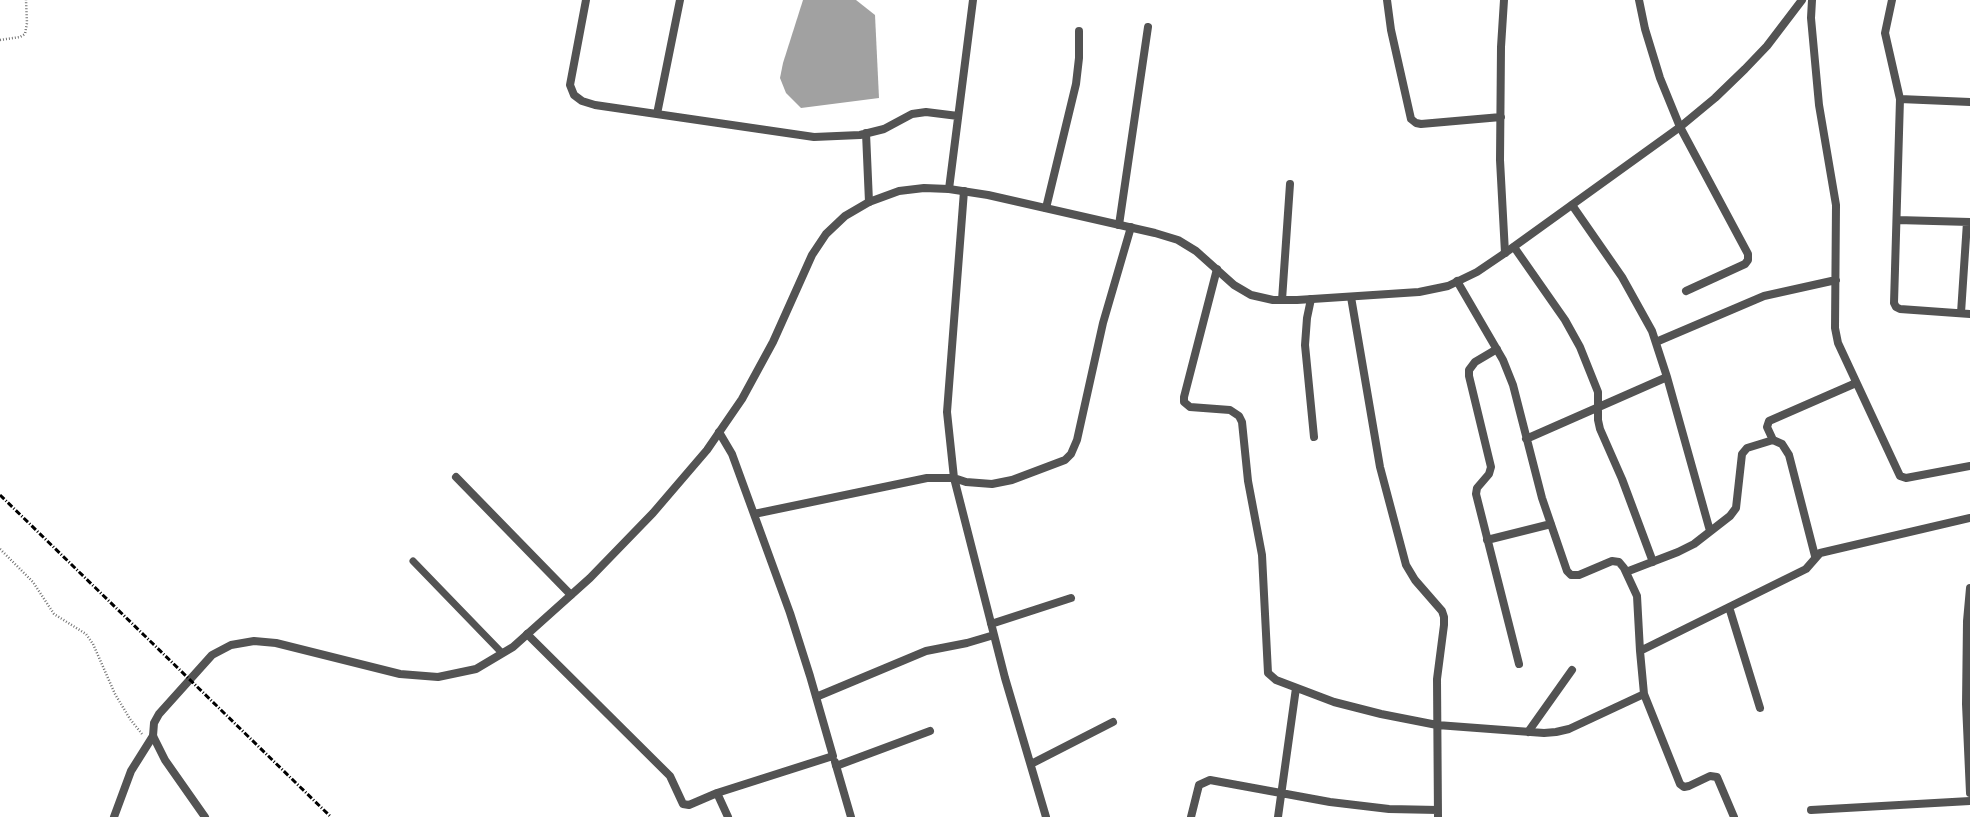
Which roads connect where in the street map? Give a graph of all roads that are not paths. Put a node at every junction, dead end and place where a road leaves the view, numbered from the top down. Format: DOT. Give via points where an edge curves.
graph roads {
  1 [pos="586,0"];
  2 [pos="680,0"];
  3 [pos="973,0"];
  4 [pos="1387,0"];
  5 [pos="1504,0"];
  6 [pos="1639,0"];
  7 [pos="1802,0"];
  8 [pos="1812,0"];
  9 [pos="1892,0"];
  10 [pos="1148,27"];
  11 [pos="1080,31"];
  12 [pos="1900,98"];
  13 [pos="1970,102"];
  14 [pos="657,114"];
  15 [pos="958,116"];
  16 [pos="1501,117"];
  17 [pos="1680,127"];
  18 [pos="866,133"];
  19 [pos="1290,184"];
  20 [pos="949,189"];
  21 [pos="964,191"];
  22 [pos="869,202"];
  23 [pos="1572,205"];
  24 [pos="1046,208"];
  25 [pos="1896,220"];
  26 [pos="1969,222"];
  27 [pos="1119,225"];
  28 [pos="1131,227"];
  29 [pos="1514,246"];
  30 [pos="1505,253"];
  31 [pos="1217,269"];
  32 [pos="1836,280"];
  33 [pos="1457,281"];
  34 [pos="1686,291"];
  35 [pos="1351,297"];
  36 [pos="1311,299"];
  37 [pos="1282,300"];
  38 [pos="1961,313"];
  39 [pos="1970,314"];
  40 [pos="1656,342"];
  41 [pos="1497,349"];
  42 [pos="1667,377"];
  43 [pos="1856,383"];
  44 [pos="1599,407"];
  45 [pos="719,432"];
  46 [pos="1314,437"];
  47 [pos="1526,439"];
  48 [pos="1773,440"];
  49 [pos="1970,466"];
  50 [pos="456,477"];
  51 [pos="954,478"];
  52 [pos="754,514"];
  53 [pos="1970,518"];
  54 [pos="1551,524"];
  55 [pos="1710,531"];
  56 [pos="1487,540"];
  57 [pos="1815,556"];
  58 [pos="413,561"];
  59 [pos="1652,562"];
  60 [pos="1626,572"];
  61 [pos="1970,588"];
  62 [pos="571,595"];
  63 [pos="1071,598"];
  64 [pos="1729,607"];
  65 [pos="990,624"];
  66 [pos="527,634"];
  67 [pos="994,635"];
  68 [pos="1640,651"];
  69 [pos="502,653"];
  70 [pos="1519,664"];
  71 [pos="1572,670"];
  72 [pos="1296,688"];
  73 [pos="1644,694"];
  74 [pos="816,698"];
  75 [pos="1760,708"];
  76 [pos="1113,722"];
  77 [pos="1437,724"];
  78 [pos="930,731"];
  79 [pos="1528,732"];
  80 [pos="151,739"];
  81 [pos="832,756"];
  82 [pos="1030,764"];
  83 [pos="836,766"];
  84 [pos="1282,792"];
  85 [pos="718,793"];
  86 [pos="1970,793"];
  87 [pos="1970,801"];
  88 [pos="1811,810"];
  89 [pos="1438,813"];
  90 [pos="114,817"];
  91 [pos="205,817"];
  92 [pos="728,817"];
  93 [pos="851,817"];
  94 [pos="1046,817"];
  95 [pos="1191,817"];
  96 [pos="1278,817"];
  97 [pos="1734,817"];
  1 -- 14 [label="street" via="570,86 574,95 595,105"];
  2 -- 14 [label="street"];
  3 -- 15 [label="street"];
  4 -- 16 [label="street" via="1391,30 1412,119 1421,124"];
  5 -- 16 [label="street"];
  6 -- 17 [label="street" via="1660,78"];
  7 -- 17 [label="street" via="1767,46 1745,69"];
  8 -- 32 [label="street" via="1811,18 1819,105 1836,205"];
  9 -- 12 [label="street" via="1885,33"];
  10 -- 27 [label="street"];
  11 -- 24 [label="street" via="1076,84"];
  12 -- 13 [label="street"];
  12 -- 25 [label="street"];
  14 -- 18 [label="street" via="814,137"];
  15 -- 18 [label="street" via="926,112 912,114 884,129"];
  15 -- 20 [label="street"];
  16 -- 30 [label="street" via="1500,160"];
  17 -- 23 [label="street"];
  17 -- 34 [label="street" via="1746,250 1748,260 1745,264"];
  18 -- 22 [label="street"];
  19 -- 37 [label="street"];
  20 -- 21 [label="street"];
  20 -- 22 [label="street" via="899,191"];
  21 -- 24 [label="street"];
  21 -- 51 [label="street" via="947,412"];
  22 -- 45 [label="street" via="845,216 826,234 812,255 773,342 742,399"];
  23 -- 29 [label="street"];
  23 -- 40 [label="street" via="1622,277"];
  24 -- 27 [label="street"];
  25 -- 26 [label="street"];
  25 -- 38 [label="street" via="1896,307"];
  26 -- 38 [label="street"];
  27 -- 28 [label="street"];
  28 -- 31 [label="street" via="1178,240"];
  28 -- 51 [label="street" via="1103,323 1077,440 1071,454 1057,464 1012,480 978,484"];
  29 -- 30 [label="street"];
  29 -- 44 [label="street" via="1580,347 1598,392"];
  30 -- 33 [label="street" via="1477,272"];
  31 -- 37 [label="street" via="1251,296"];
  31 -- 72 [label="street" via="1184,402 1190,406 1230,410 1239,416 1242,422 1248,481 1262,555 1267,667 1271,677"];
  32 -- 40 [label="street" via="1764,296"];
  32 -- 43 [label="street" via="1835,328 1838,343"];
  33 -- 35 [label="street" via="1448,286 1418,292"];
  33 -- 41 [label="street"];
  35 -- 36 [label="street"];
  35 -- 77 [label="street" via="1380,467 1405,561 1410,573 1438,605 1444,617 1437,679"];
  36 -- 37 [label="street"];
  36 -- 46 [label="street" via="1305,345"];
  38 -- 39 [label="street"];
  40 -- 42 [label="street"];
  41 -- 47 [label="street" via="1513,385"];
  41 -- 56 [label="street" via="1475,362 1469,376 1491,466 1490,474 1477,488 1476,494"];
  42 -- 44 [label="street"];
  42 -- 55 [label="street"];
  43 -- 48 [label="street" via="1769,421 1767,426"];
  43 -- 49 [label="street" via="1900,476 1906,478"];
  44 -- 47 [label="street"];
  44 -- 59 [label="street" via="1600,429 1630,500"];
  45 -- 52 [label="street" via="732,454"];
  45 -- 62 [label="street" via="707,450 653,512"];
  47 -- 54 [label="street"];
  48 -- 55 [label="street" via="1747,448 1742,454 1736,508 1730,516"];
  48 -- 57 [label="street" via="1782,444 1789,455"];
  50 -- 62 [label="street"];
  51 -- 52 [label="street" via="927,478"];
  51 -- 65 [label="street"];
  52 -- 74 [label="street" via="800,644"];
  53 -- 57 [label="street" via="1826,550"];
  54 -- 56 [label="street"];
  54 -- 60 [label="street" via="1571,575 1579,575 1612,561 1619,562"];
  55 -- 59 [label="street" via="1694,544"];
  56 -- 70 [label="street"];
  57 -- 64 [label="street" via="1806,569"];
  58 -- 69 [label="lane"];
  59 -- 60 [label="street"];
  60 -- 68 [label="street" via="1637,596"];
  61 -- 86 [label="street" via="1966,704"];
  62 -- 66 [label="street"];
  63 -- 65 [label="street"];
  64 -- 68 [label="street"];
  64 -- 75 [label="street"];
  65 -- 67 [label="street"];
  66 -- 69 [label="street"];
  66 -- 85 [label="street" via="670,776 683,804 689,805"];
  67 -- 74 [label="street" via="926,651"];
  67 -- 82 [label="street"];
  68 -- 73 [label="street"];
  69 -- 80 [label="street" via="476,669 438,677 400,674 276,643 254,641 231,645 212,655 164,708 154,723"];
  71 -- 79 [label="street"];
  72 -- 77 [label="street" via="1347,706"];
  72 -- 84 [label="street"];
  73 -- 79 [label="street" via="1569,729 1556,732"];
  73 -- 97 [label="street" via="1680,784 1684,787 1710,776 1718,777"];
  74 -- 81 [label="street"];
  76 -- 82 [label="street"];
  77 -- 79 [label="street"];
  77 -- 89 [label="street"];
  78 -- 83 [label="street"];
  80 -- 90 [label="street" via="131,771"];
  80 -- 91 [label="street"];
  81 -- 83 [label="street"];
  81 -- 85 [label="street"];
  82 -- 94 [label="street"];
  83 -- 93 [label="street"];
  84 -- 89 [label="street" via="1359,806"];
  84 -- 95 [label="street" via="1210,780 1199,785"];
  84 -- 96 [label="street"];
  85 -- 92 [label="street"];
  87 -- 88 [label="street"];
}
